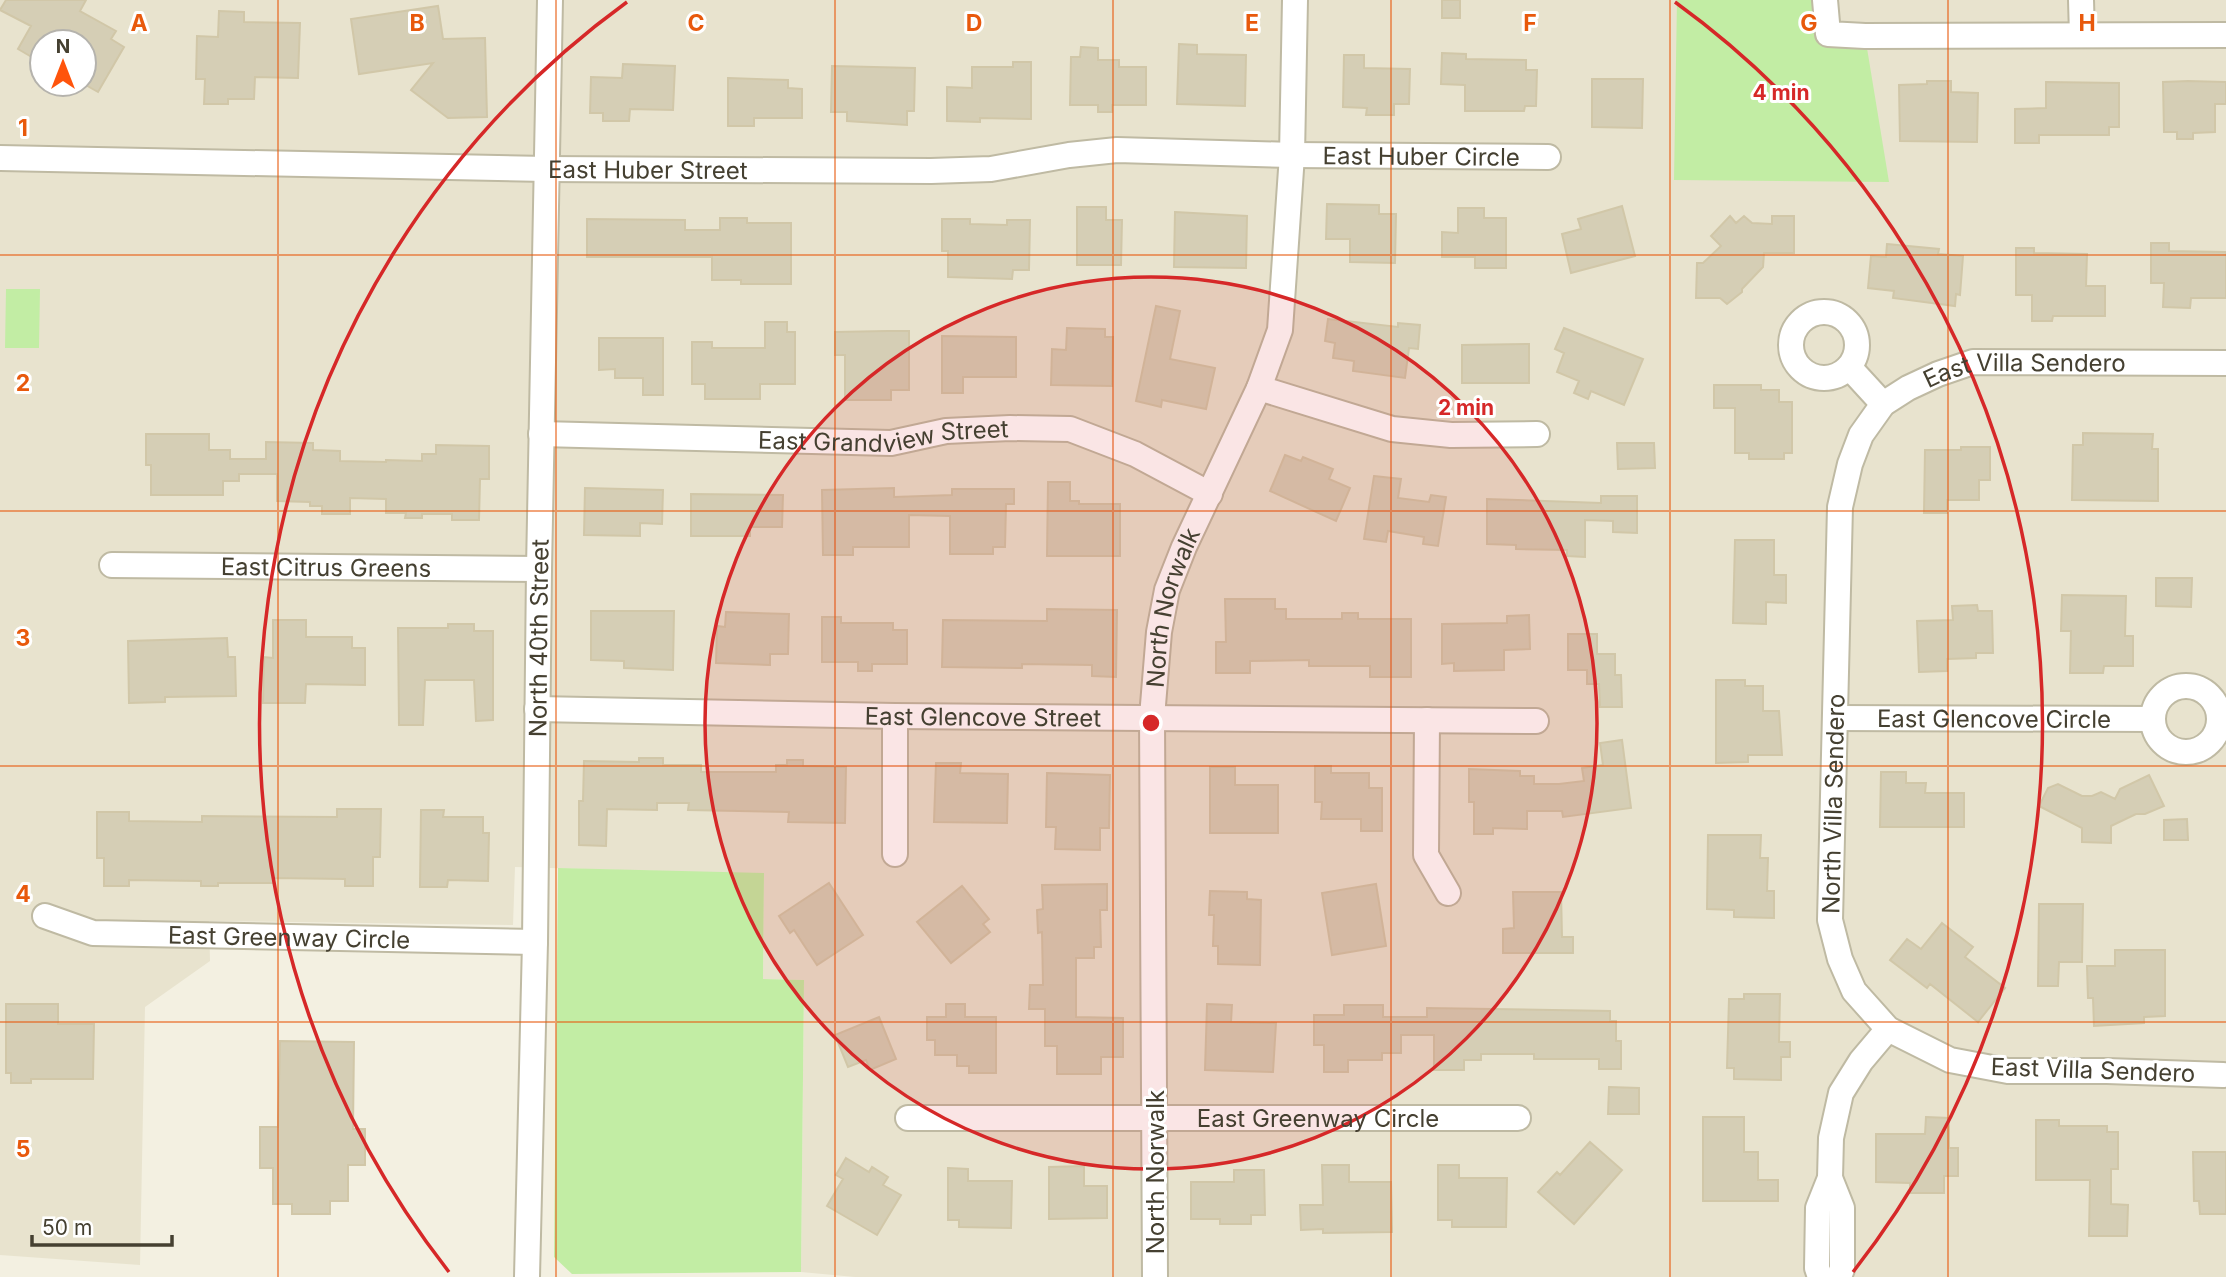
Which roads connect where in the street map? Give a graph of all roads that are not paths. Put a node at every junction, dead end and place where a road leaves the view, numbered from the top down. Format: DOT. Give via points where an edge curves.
graph roads {
  1 [pos="550,0"];
  2 [pos="1295,0"];
  3 [pos="1825,0"];
  4 [pos="2081,0"];
  5 [pos="2082,35"];
  6 [pos="2226,35"];
  7 [pos="1292,155"];
  8 [pos="1548,157"];
  9 [pos="0,158"];
  10 [pos="546,169"];
  11 [pos="2226,363"];
  12 [pos="1849,367"];
  13 [pos="1259,388"];
  14 [pos="1883,404"];
  15 [pos="541,433"];
  16 [pos="1537,433"];
  17 [pos="1210,494"];
  18 [pos="112,565"];
  19 [pos="539,569"];
  20 [pos="537,709"];
  21 [pos="895,716"];
  22 [pos="1152,716"];
  23 [pos="1835,718"];
  24 [pos="2153,719"];
  25 [pos="1427,720"];
  26 [pos="1536,720"];
  27 [pos="895,854"];
  28 [pos="1448,893"];
  29 [pos="45,916"];
  30 [pos="535,942"];
  31 [pos="1888,1029"];
  32 [pos="2225,1074"];
  33 [pos="908,1118"];
  34 [pos="1518,1118"];
  35 [pos="1155,1119"];
  36 [pos="1830,1178"];
  37 [pos="527,1277"];
  38 [pos="1155,1277"];
  39 [pos="1820,1277"];
  40 [pos="1839,1277"];
  1 -- 10 [label="street, North 40th Street"];
  2 -- 7 [label="street, North Norwalk"];
  3 -- 5 [label="street" via="1828,34"];
  4 -- 5 [label="street"];
  5 -- 6 [label="street"];
  7 -- 8 [label="street, East Huber Circle"];
  7 -- 10 [label="street, East Huber Street" via="1117,150 991,169"];
  7 -- 13 [label="street, North Norwalk" via="1280,330"];
  9 -- 10 [label="street, East Huber Street"];
  10 -- 15 [label="street, North 40th Street"];
  11 -- 14 [label="street, East Villa Sendero" via="1973,362 1908,388"];
  12 -- 14 [label="street"];
  13 -- 16 [label="street" via="1392,429 1451,435"];
  13 -- 17 [label="street, North Norwalk"];
  14 -- 23 [label="street, North Villa Sendero" via="1861,435 1840,507"];
  15 -- 17 [label="street, East Grandview Street" via="891,443 946,431 1070,429 1135,454"];
  15 -- 19 [label="street, North 40th Street"];
  17 -- 22 [label="street, North Norwalk" via="1167,590"];
  18 -- 19 [label="street, East Citrus Greens"];
  19 -- 20 [label="street, North 40th Street"];
  20 -- 21 [label="street, East Glencove Street"];
  20 -- 30 [label="street, North 40th Street"];
  21 -- 22 [label="street, East Glencove Street"];
  21 -- 27 [label="street"];
  22 -- 25 [label="street, East Glencove Street"];
  22 -- 35 [label="street, North Norwalk"];
  23 -- 24 [label="street, East Glencove Circle"];
  23 -- 31 [label="street, North Villa Sendero" via="1830,920 1854,991"];
  25 -- 26 [label="street"];
  25 -- 28 [label="street" via="1426,855"];
  29 -- 30 [label="street, East Greenway Circle" via="93,933"];
  30 -- 37 [label="street, North 40th Street"];
  31 -- 32 [label="street, East Villa Sendero" via="1950,1060 2008,1071"];
  31 -- 36 [label="street" via="1841,1093 1831,1138"];
  33 -- 35 [label="street, East Greenway Circle"];
  34 -- 35 [label="street, East Greenway Circle"];
  35 -- 38 [label="street, North Norwalk"];
  36 -- 39 [label="street" via="1818,1208"];
  36 -- 40 [label="street" via="1842,1208"];
}
